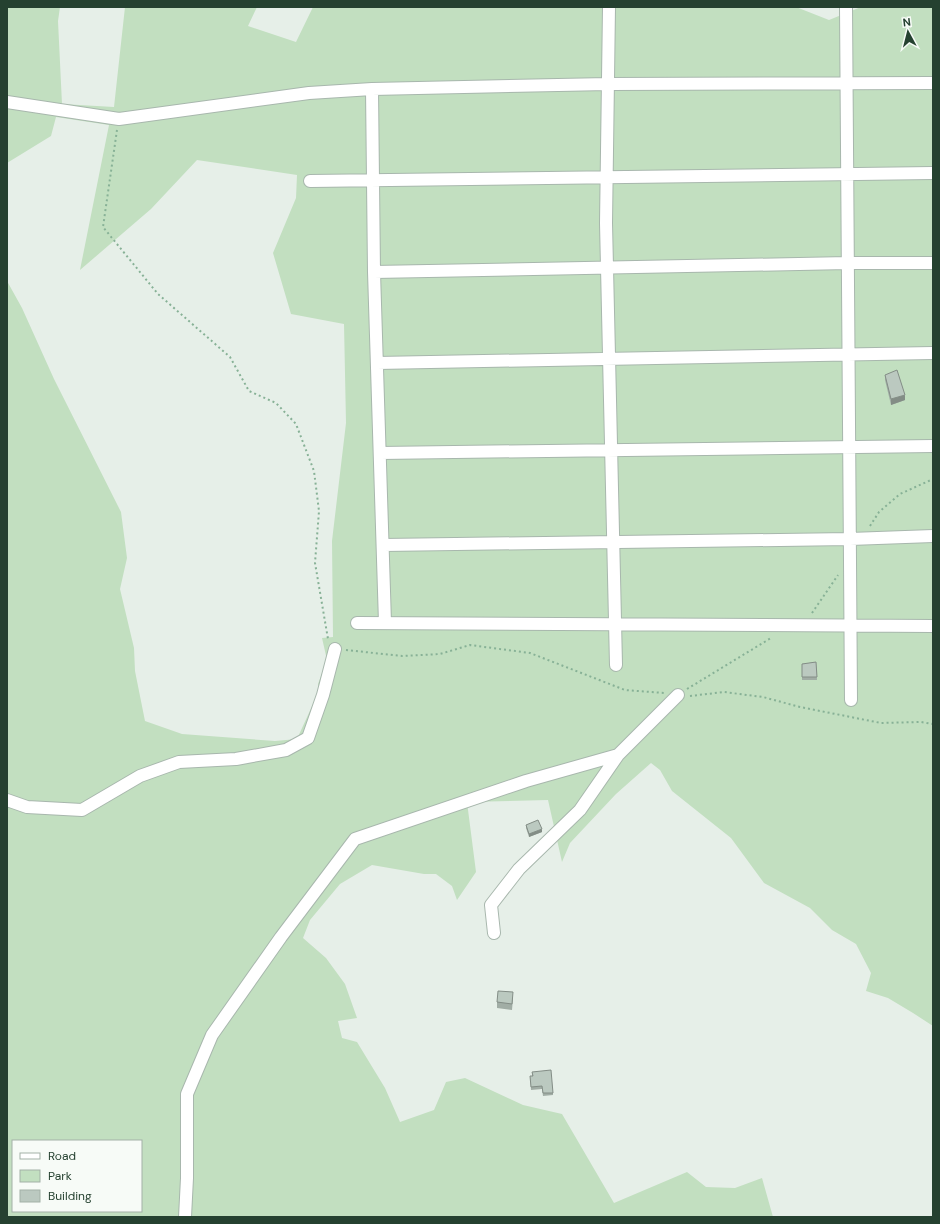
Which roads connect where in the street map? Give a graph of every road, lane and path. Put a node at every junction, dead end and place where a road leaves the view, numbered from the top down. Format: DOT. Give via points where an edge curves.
graph roads {
  1 [pos="609,7"];
  2 [pos="846,7"];
  3 [pos="846,83"];
  4 [pos="933,83"];
  5 [pos="608,84"];
  6 [pos="372,89"];
  7 [pos="7,102"];
  8 [pos="119,119"];
  9 [pos="933,173"];
  10 [pos="847,174"];
  11 [pos="607,177"];
  12 [pos="373,181"];
  13 [pos="310,182"];
  14 [pos="848,263"];
  15 [pos="933,263"];
  16 [pos="607,267"];
  17 [pos="374,272"];
  18 [pos="933,353"];
  19 [pos="848,354"];
  20 [pos="609,359"];
  21 [pos="377,363"];
  22 [pos="933,446"];
  23 [pos="849,447"];
  24 [pos="611,450"];
  25 [pos="380,453"];
  26 [pos="933,479"];
  27 [pos="933,536"];
  28 [pos="856,539"];
  29 [pos="613,542"];
  30 [pos="383,545"];
  31 [pos="850,557"];
  32 [pos="357,623"];
  33 [pos="385,623"];
  34 [pos="615,624"];
  35 [pos="792,625"];
  36 [pos="850,625"];
  37 [pos="933,626"];
  38 [pos="772,637"];
  39 [pos="335,649"];
  40 [pos="616,665"];
  41 [pos="678,694"];
  42 [pos="851,700"];
  43 [pos="933,724"];
  44 [pos="618,755"];
  45 [pos="7,800"];
  46 [pos="494,933"];
  47 [pos="185,1217"];
  1 -- 5 [label="street"];
  2 -- 3 [label="street"];
  3 -- 4 [label="street"];
  3 -- 5 [label="street"];
  3 -- 10 [label="street"];
  5 -- 6 [label="street"];
  5 -- 11 [label="street"];
  6 -- 8 [label="street" via="310,93"];
  6 -- 12 [label="street"];
  7 -- 8 [label="street"];
  8 -- 39 [label="path" via="104,227 158,294 230,357 249,391 276,403 296,424 314,471 319,511 315,563 327,638"];
  9 -- 10 [label="street"];
  10 -- 11 [label="street"];
  10 -- 14 [label="street"];
  11 -- 12 [label="street"];
  11 -- 16 [label="street"];
  12 -- 13 [label="street"];
  12 -- 17 [label="street"];
  14 -- 15 [label="street"];
  14 -- 16 [label="street"];
  14 -- 19 [label="street"];
  16 -- 17 [label="street"];
  16 -- 20 [label="street"];
  17 -- 21 [label="street"];
  18 -- 19 [label="street"];
  19 -- 20 [label="street"];
  19 -- 23 [label="street"];
  20 -- 21 [label="street"];
  20 -- 24 [label="street"];
  21 -- 25 [label="street"];
  22 -- 23 [label="street"];
  23 -- 24 [label="street"];
  23 -- 28 [label="street"];
  24 -- 25 [label="street"];
  24 -- 29 [label="street"];
  25 -- 30 [label="street"];
  26 -- 28 [label="path" via="900,494 879,512"];
  27 -- 28 [label="street"];
  28 -- 29 [label="street"];
  28 -- 31 [label="street"];
  29 -- 30 [label="street"];
  29 -- 34 [label="street"];
  30 -- 33 [label="street"];
  31 -- 35 [label="path" via="813,612"];
  31 -- 36 [label="street"];
  32 -- 33 [label="street"];
  33 -- 34 [label="street"];
  34 -- 35 [label="street"];
  34 -- 40 [label="street"];
  35 -- 36 [label="street"];
  36 -- 37 [label="street"];
  36 -- 42 [label="street"];
  38 -- 41 [label="path"];
  39 -- 41 [label="path" via="402,656 440,654 470,645 530,653 625,690"];
  39 -- 45 [label="street" via="324,696 308,738 286,750 236,759 179,762 140,776 82,810 27,807"];
  41 -- 43 [label="path" via="691,697 724,692 763,697 882,723"];
  41 -- 44 [label="street"];
  44 -- 46 [label="street" via="580,810 519,868 491,905"];
  44 -- 47 [label="street" via="526,781 355,839 281,937 212,1035 187,1094"];
}
